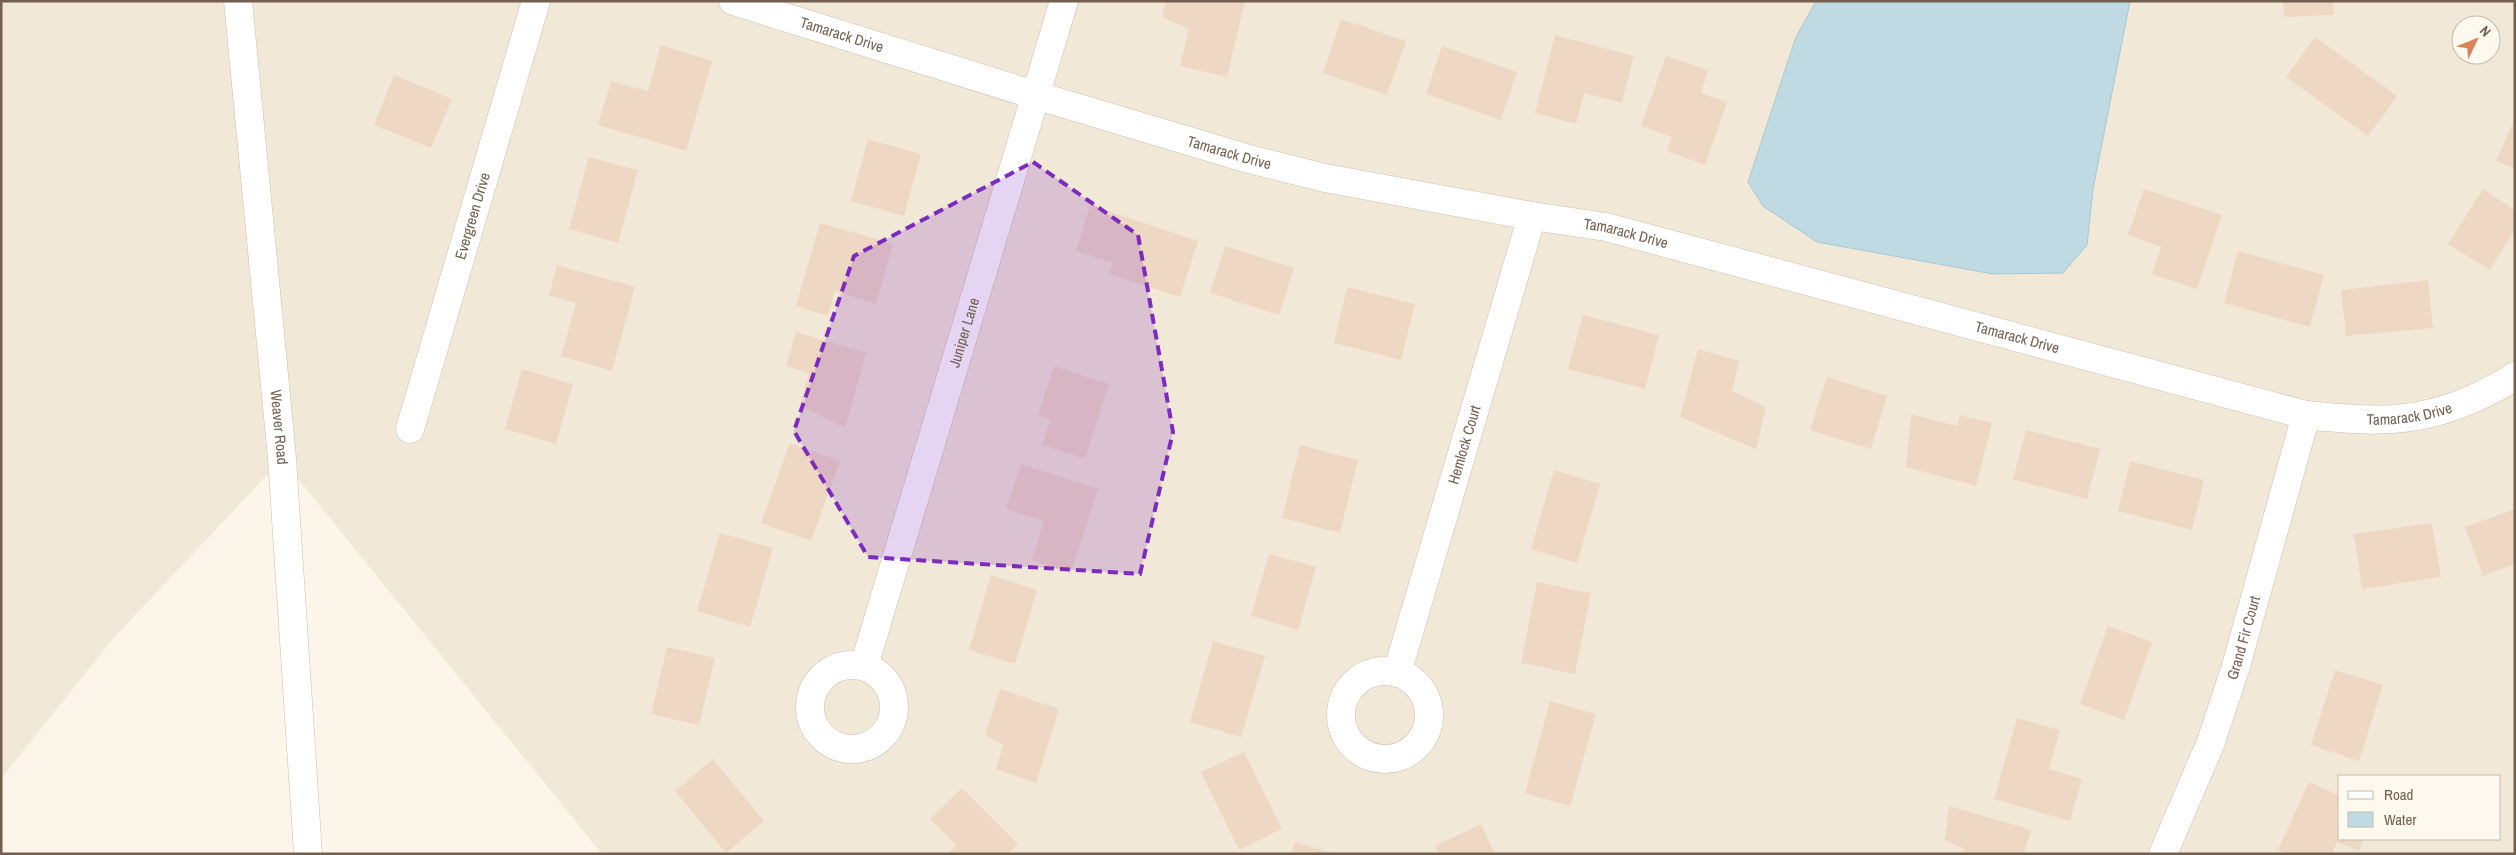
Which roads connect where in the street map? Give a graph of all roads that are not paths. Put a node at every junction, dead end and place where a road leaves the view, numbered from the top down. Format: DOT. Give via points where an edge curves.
graph roads {
  1 [pos="238,1"];
  2 [pos="536,1"];
  3 [pos="733,1"];
  4 [pos="1064,1"];
  5 [pos="1035,95"];
  6 [pos="1532,216"];
  7 [pos="2515,376"];
  8 [pos="2306,415"];
  9 [pos="410,429"];
  10 [pos="864,666"];
  11 [pos="1397,673"];
  12 [pos="308,854"];
  13 [pos="2163,854"];
  1 -- 12 [label="street, Weaver Road" via="282,458"];
  2 -- 9 [label="street, Evergreen Drive"];
  3 -- 5 [label="street, Tamarack Drive"];
  4 -- 5 [label="street, Juniper Lane"];
  5 -- 6 [label="street, Tamarack Drive" via="1249,159 1325,178"];
  5 -- 10 [label="street, Juniper Lane"];
  6 -- 8 [label="street, Tamarack Drive" via="1606,227"];
  6 -- 11 [label="street, Hemlock Court"];
  7 -- 8 [label="street, Tamarack Drive" via="2466,402 2417,418 2366,421"];
  8 -- 13 [label="street, Grand Fir Court" via="2236,666 2211,742"];
}
